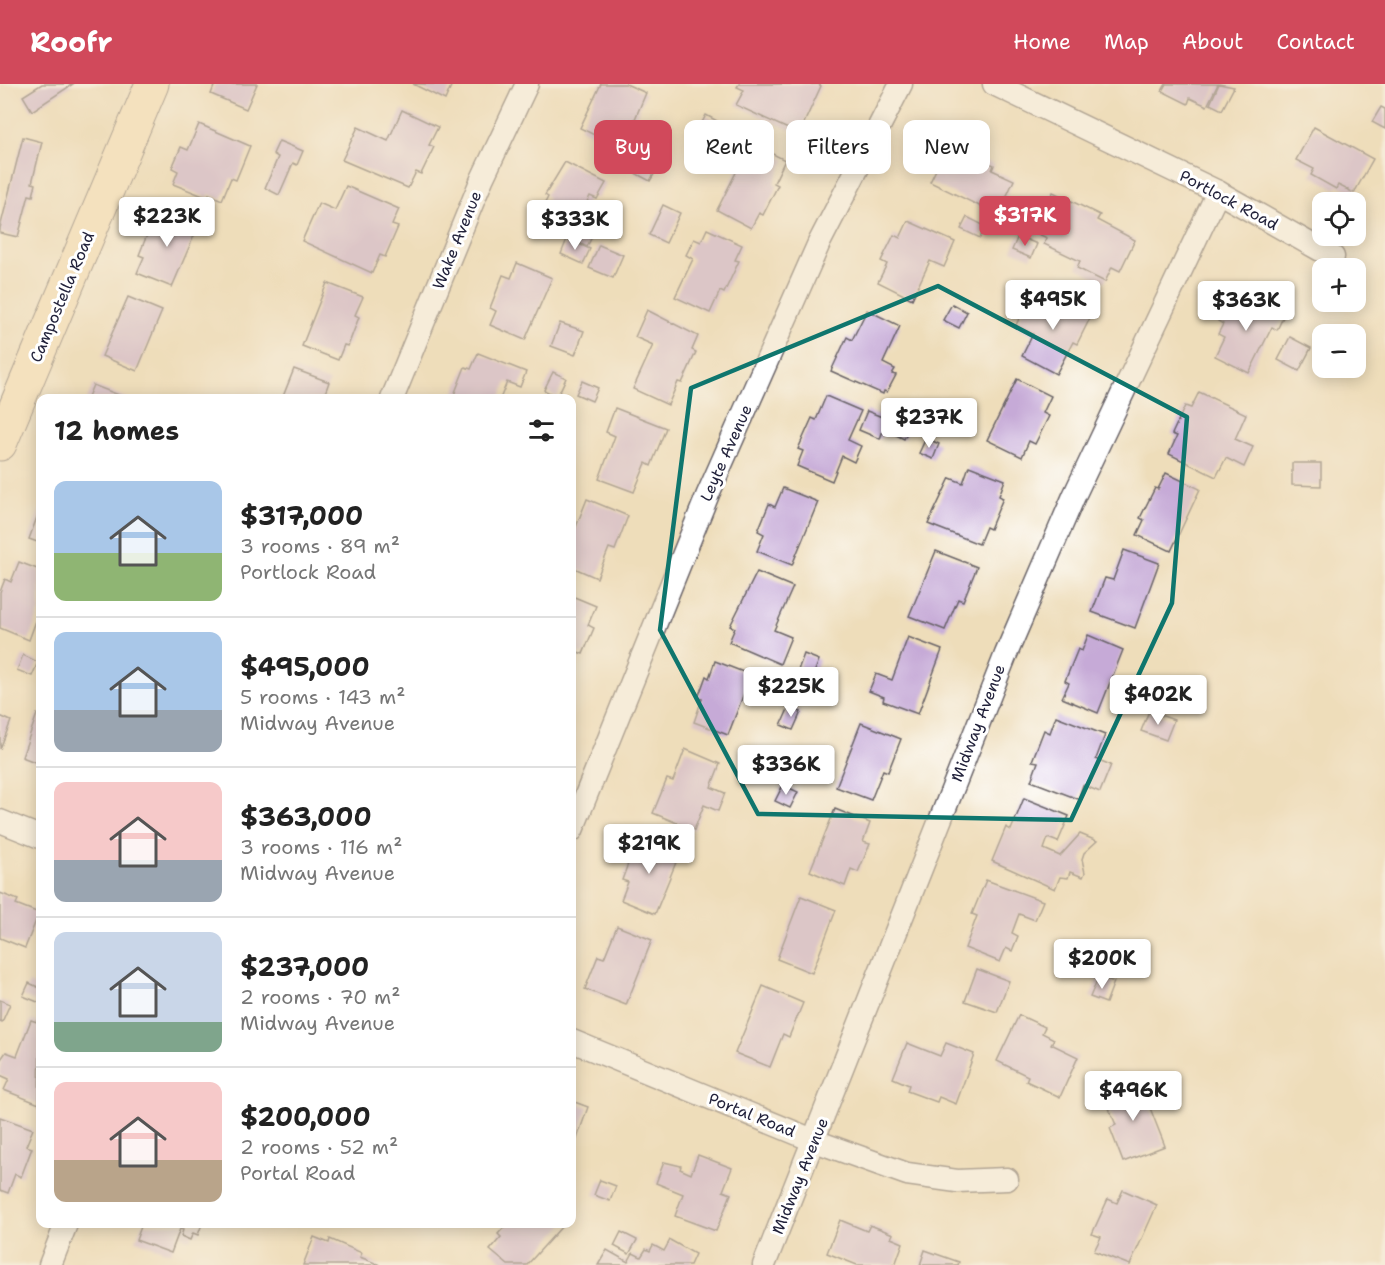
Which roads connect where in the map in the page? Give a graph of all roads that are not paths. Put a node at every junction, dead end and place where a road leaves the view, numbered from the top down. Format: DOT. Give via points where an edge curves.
graph roads {
  1 [pos="152,84"];
  2 [pos="527,84"];
  3 [pos="901,84"];
  4 [pos="994,84"];
  5 [pos="1218,192"];
  6 [pos="1333,257"];
  7 [pos="394,394"];
  8 [pos="0,444"];
  9 [pos="576,820"];
  10 [pos="0,821"];
  11 [pos="36,835"];
  12 [pos="576,1043"];
  13 [pos="815,1141"];
  14 [pos="1007,1179"];
  15 [pos="64,1228"];
  16 [pos="50,1265"];
  17 [pos="764,1265"];
  1 -- 8 [label="main road, Campostella Road"];
  2 -- 7 [label="street, Wake Avenue" via="482,179"];
  3 -- 9 [label="street, Leyte Avenue" via="819,243 708,494"];
  4 -- 5 [label="street, Portlock Road"];
  5 -- 6 [label="street, Portlock Road"];
  5 -- 13 [label="street, Midway Avenue" via="1074,496 1006,654"];
  10 -- 11 [label="street"];
  12 -- 13 [label="street, Portal Road"];
  13 -- 14 [label="street, Portal Road" via="907,1173 957,1181"];
  13 -- 17 [label="street, Midway Avenue"];
  15 -- 16 [label="street"];
}
